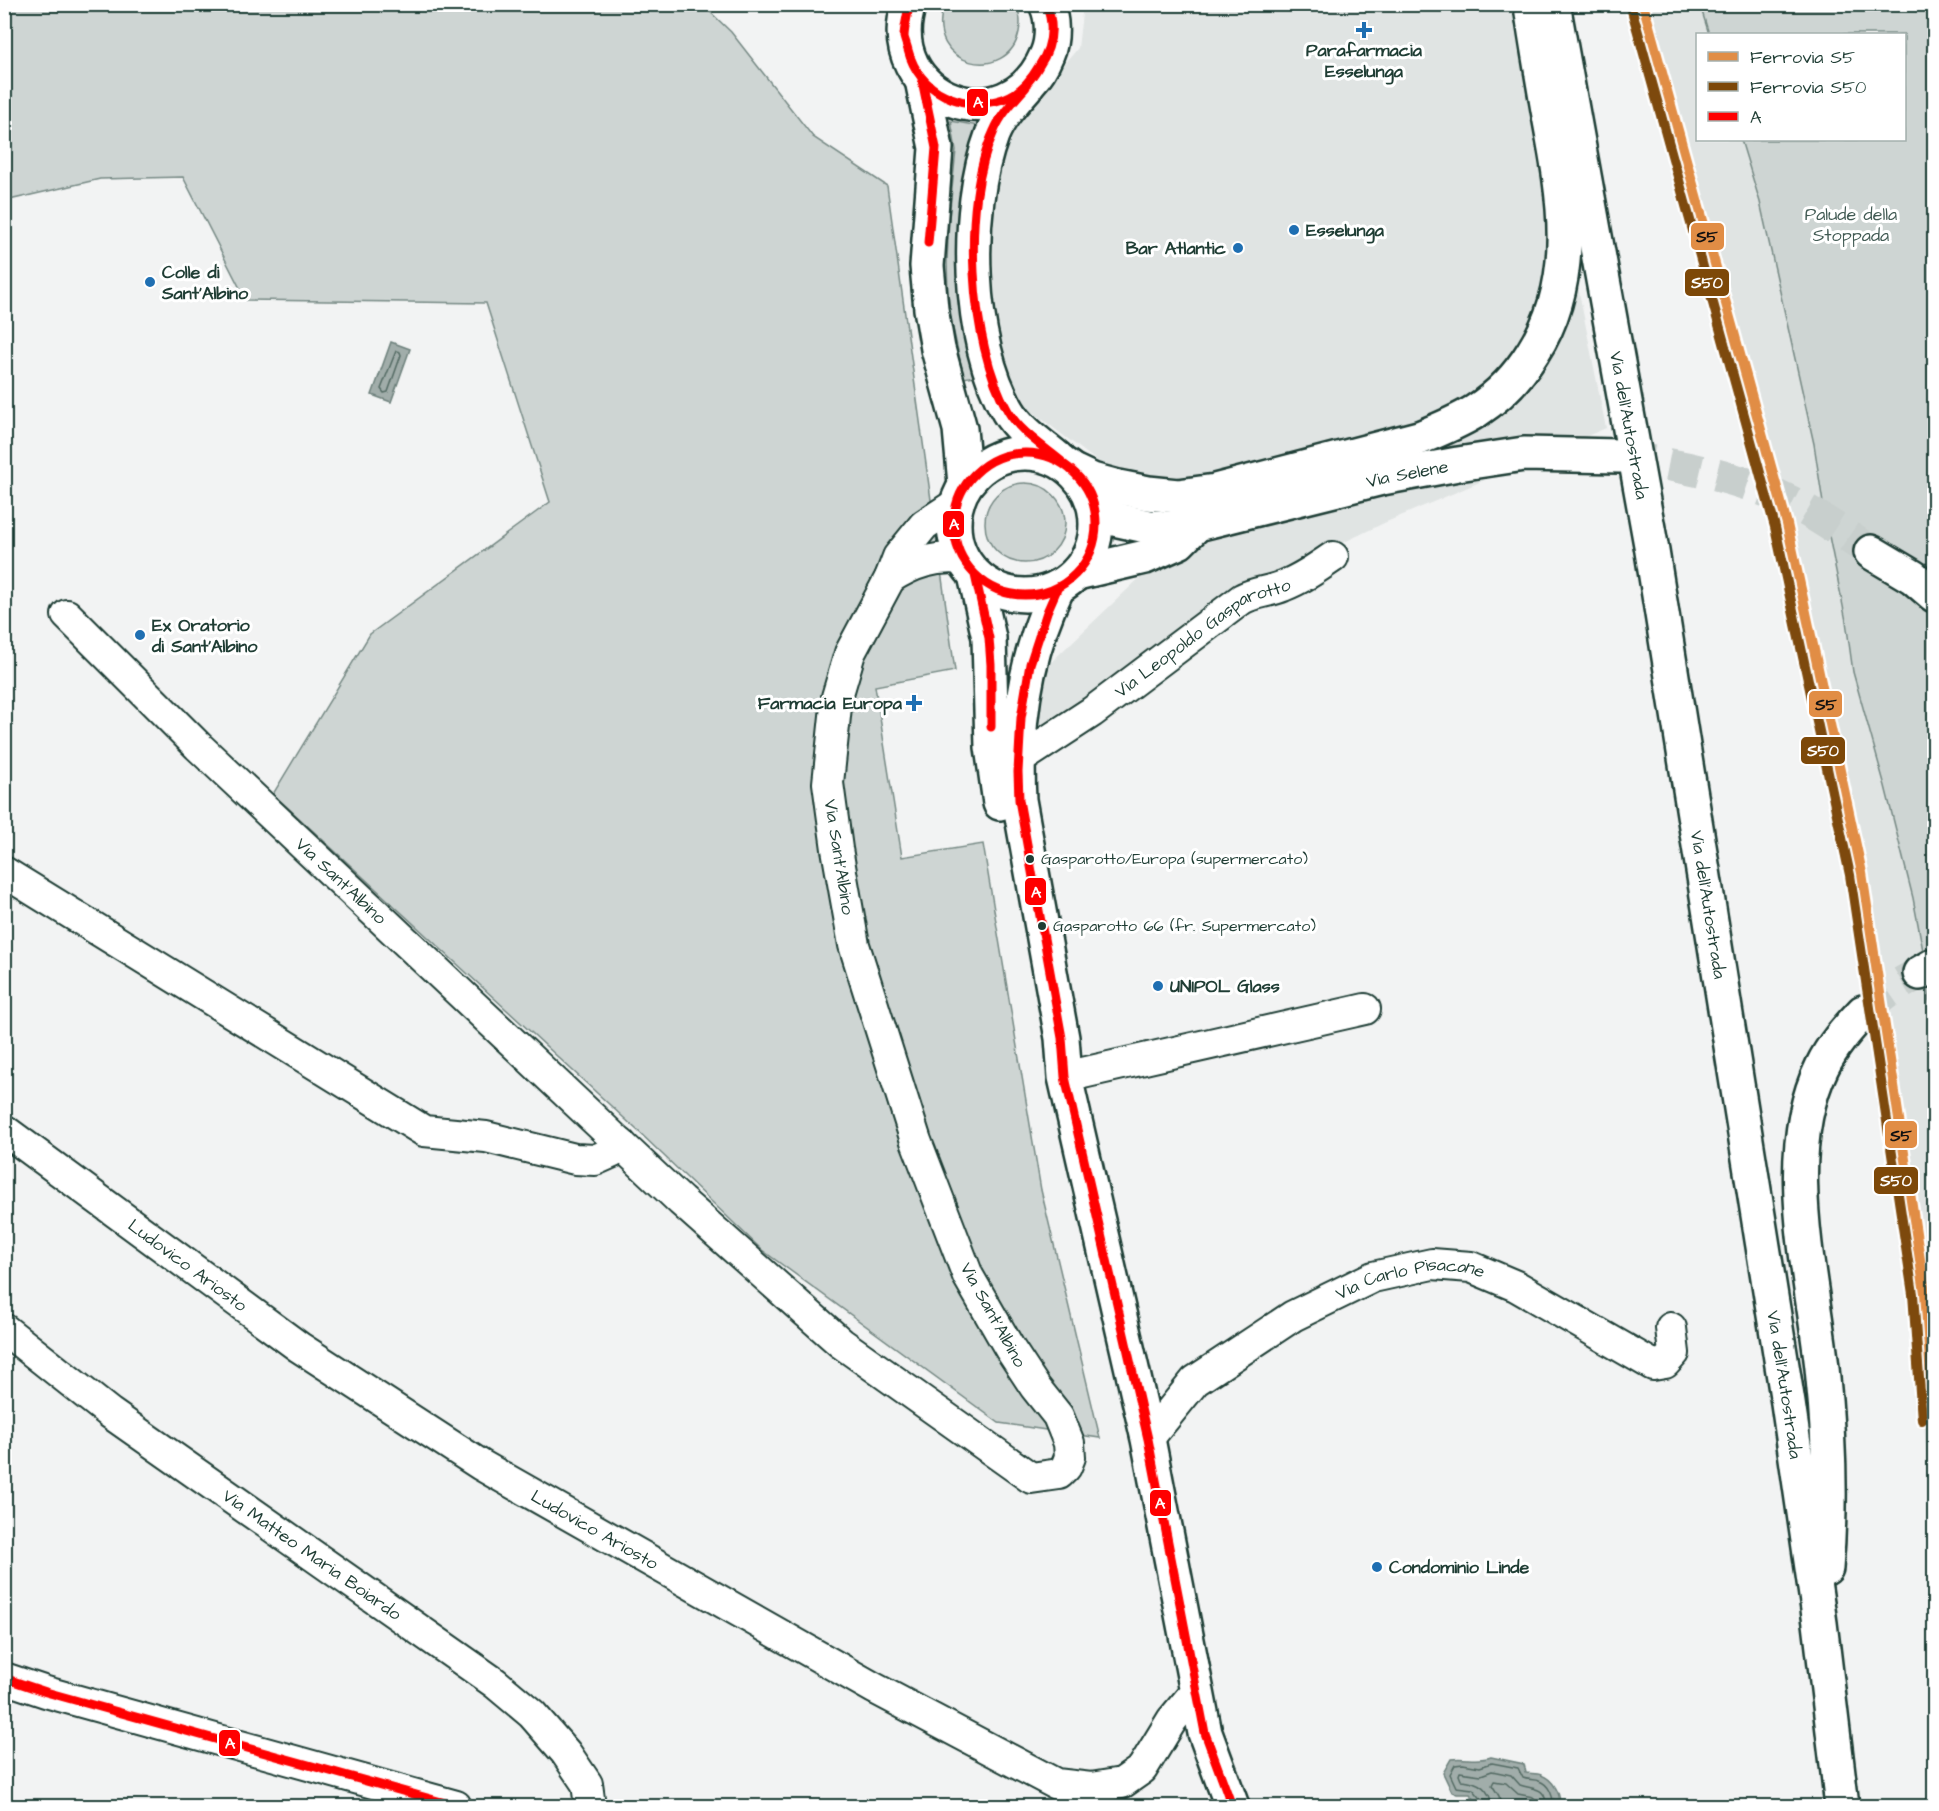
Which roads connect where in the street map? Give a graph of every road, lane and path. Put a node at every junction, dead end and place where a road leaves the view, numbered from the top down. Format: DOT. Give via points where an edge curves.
graph roads {
  1 [pos="1046,4"];
  2 [pos="1531,4"];
  3 [pos="1553,4"];
  4 [pos="906,9"];
  5 [pos="922,80"];
  6 [pos="1026,87"];
  7 [pos="1620,456"];
  8 [pos="1068,466"];
  9 [pos="961,494"];
  10 [pos="1096,511"];
  11 [pos="1197,524"];
  12 [pos="1870,552"];
  13 [pos="1333,557"];
  14 [pos="969,567"];
  15 [pos="890,578"];
  16 [pos="1068,580"];
  17 [pos="1935,594"];
  18 [pos="67,615"];
  19 [pos="1021,711"];
  20 [pos="1074,724"];
  21 [pos="1017,761"];
  22 [pos="4,872"];
  23 [pos="1365,1009"];
  24 [pos="1863,1012"];
  25 [pos="1065,1077"];
  26 [pos="4,1130"];
  27 [pos="621,1144"];
  28 [pos="1671,1328"];
  29 [pos="4,1329"];
  30 [pos="1148,1439"];
  31 [pos="1820,1623"];
  32 [pos="4,1678"];
  33 [pos="1197,1690"];
  34 [pos="456,1806"];
  35 [pos="590,1806"];
  36 [pos="1232,1806"];
  37 [pos="1842,1806"];
  1 -- 6 [label="main road" via="1052,26 1049,49 1041,70"];
  2 -- 8 [label="main road" via="1561,182 1565,254 1549,322 1525,366 1505,388 1478,410 1419,438 1215,491 1178,496 1148,493 1105,484"];
  3 -- 31 [label="main road, Via dell'Autostrada" via="1651,545"];
  4 -- 5 [label="main road" via="904,40 910,62"];
  5 -- 6 [label="main road" via="961,103 984,105 1006,99"];
  5 -- 9 [label="main road" via="936,148 927,266 930,299 938,349 960,429"];
  6 -- 8 [label="main road" via="1005,111 983,165 974,232 977,311 987,357 1009,412 1023,429"];
  7 -- 11 [label="main road, Via Selene" via="1524,454 1469,462 1382,478"];
  8 -- 9 [label="main road" via="1040,454 1019,452 980,468"];
  8 -- 10 [label="main road" via="1089,490"];
  9 -- 14 [label="main road" via="953,522 955,541"];
  9 -- 15 [label="street, Via Sant'Albino" via="918,532 898,557"];
  10 -- 11 [label="main road, Via Selene" via="1150,526"];
  10 -- 16 [label="main road" via="1090,555"];
  11 -- 16 [label="main road, Via Selene" via="1179,542 1145,557"];
  12 -- 17 [label="main road"];
  13 -- 20 [label="street, Via Leopoldo Gasparotto" via="1292,583 1242,599"];
  14 -- 15 [label="street" via="936,558"];
  14 -- 16 [label="main road" via="993,588 1015,595 1037,595"];
  14 -- 25 [label="main road" via="989,638 992,747 1016,910 1048,1041"];
  15 -- 27 [label="street, Via Sant'Albino" via="850,653 837,697 828,783 854,945 916,1141 968,1276 1010,1349 1058,1416 1069,1443 1066,1467 1059,1474 1031,1478 841,1343"];
  16 -- 19 [label="main road" via="1042,622"];
  18 -- 27 [label="street, Via Sant'Albino" via="198,746"];
  19 -- 20 [label="street" via="1043,725"];
  19 -- 21 [label="main road"];
  20 -- 21 [label="street, Via Leopoldo Gasparotto"];
  21 -- 25 [label="main road" via="1023,827 1062,1038"];
  22 -- 27 [label="street" via="424,1131 486,1137 574,1159 596,1160"];
  23 -- 25 [label="street"];
  24 -- 31 [label="main road" via="1840,1037 1822,1067 1806,1113 1802,1149 1803,1226 1822,1366 1830,1478"];
  25 -- 30 [label="main road"];
  26 -- 33 [label="street, Ludovico Ariosto" via="299,1347 481,1465 874,1688 1056,1784 1091,1788 1122,1783 1142,1769 1172,1720"];
  28 -- 30 [label="street, Via Carlo Pisacane" via="1674,1353 1665,1363 1653,1365 1516,1286 1471,1268 1432,1264 1373,1277 1293,1316 1195,1381"];
  29 -- 35 [label="street, Via Matteo Maria Boiardo" via="110,1413 495,1683 532,1714 566,1753 587,1784"];
  30 -- 33 [label="main road"];
  31 -- 37 [label="main road, Via dell'Autostrada"];
  32 -- 34 [label="street"];
  33 -- 36 [label="main road" via="1205,1733"];
}
